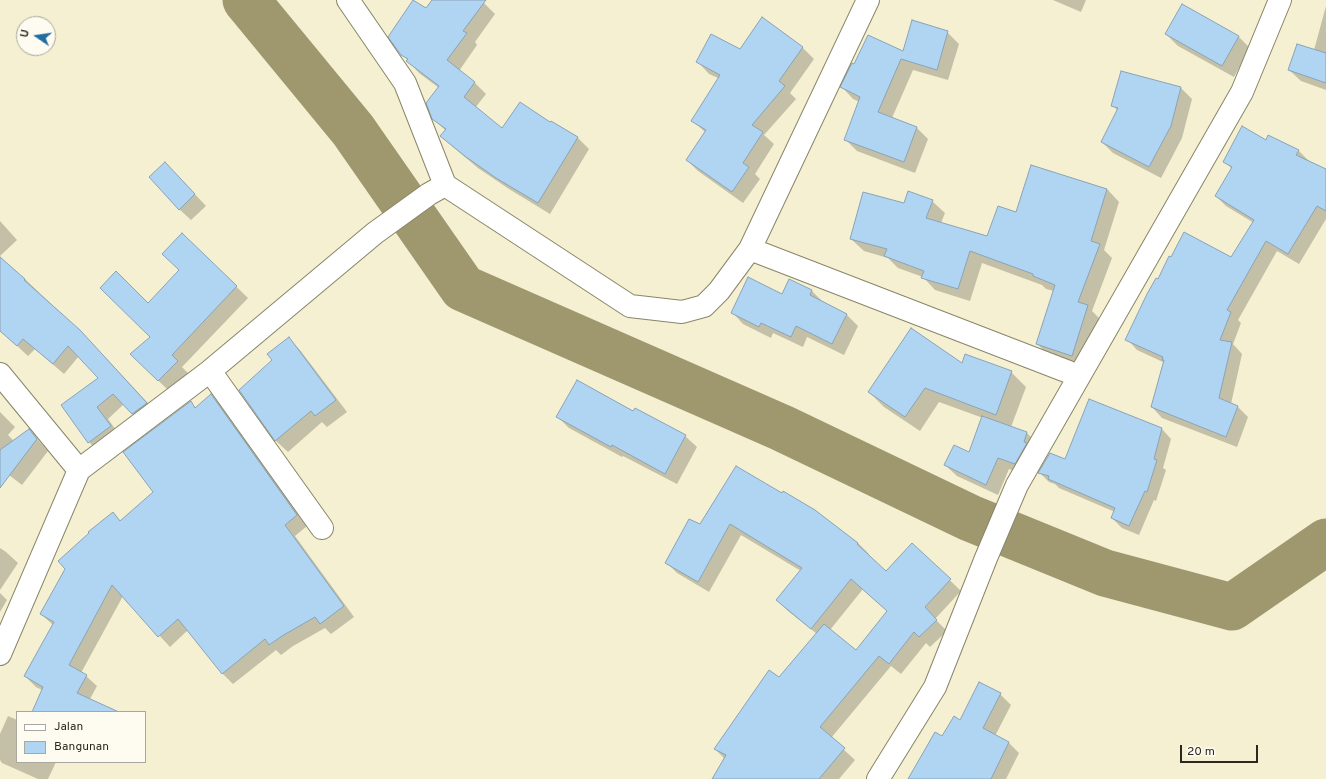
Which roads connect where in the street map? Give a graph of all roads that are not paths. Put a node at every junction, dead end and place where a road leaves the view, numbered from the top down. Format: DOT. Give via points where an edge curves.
graph roads {
  1 [pos="348,0"];
  2 [pos="868,0"];
  3 [pos="1280,0"];
  4 [pos="437,190"];
  5 [pos="750,249"];
  6 [pos="210,371"];
  7 [pos="0,374"];
  8 [pos="1079,376"];
  9 [pos="79,470"];
  10 [pos="322,528"];
  11 [pos="0,654"];
  12 [pos="878,779"];
  1 -- 4 [label="street" via="405,83"];
  2 -- 5 [label="street"];
  3 -- 8 [label="street" via="1242,92"];
  4 -- 5 [label="street" via="630,306 682,312 704,306 719,291"];
  4 -- 6 [label="street" via="375,233"];
  5 -- 8 [label="street"];
  6 -- 9 [label="street"];
  6 -- 10 [label="street"];
  7 -- 9 [label="street"];
  8 -- 12 [label="street" via="1017,485 935,687"];
  9 -- 11 [label="street"];
}
